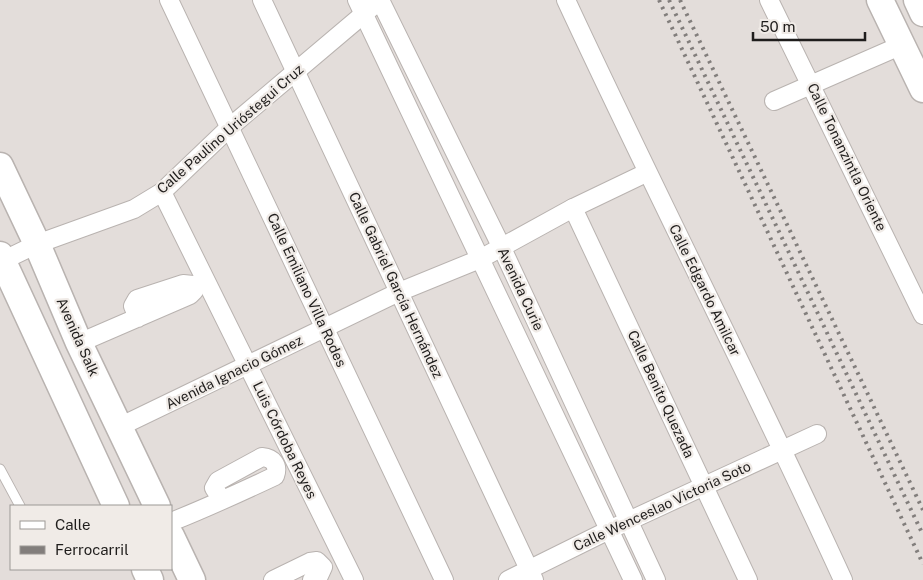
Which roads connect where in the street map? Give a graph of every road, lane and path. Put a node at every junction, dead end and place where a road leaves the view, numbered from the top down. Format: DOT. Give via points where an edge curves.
graph roads {
  1 [pos="169,0"];
  2 [pos="262,0"];
  3 [pos="381,0"];
  4 [pos="566,0"];
  5 [pos="769,0"];
  6 [pos="880,0"];
  7 [pos="917,0"];
  8 [pos="360,6"];
  9 [pos="923,13"];
  10 [pos="902,45"];
  11 [pos="295,72"];
  12 [pos="812,85"];
  13 [pos="923,89"];
  14 [pos="774,101"];
  15 [pos="230,127"];
  16 [pos="0,166"];
  17 [pos="646,173"];
  18 [pos="162,192"];
  19 [pos="573,208"];
  20 [pos="37,244"];
  21 [pos="501,246"];
  22 [pos="1,259"];
  23 [pos="480,259"];
  24 [pos="399,292"];
  25 [pos="923,315"];
  26 [pos="138,318"];
  27 [pos="326,328"];
  28 [pos="80,343"];
  29 [pos="248,365"];
  30 [pos="119,427"];
  31 [pos="817,434"];
  32 [pos="784,450"];
  33 [pos="0,470"];
  34 [pos="704,487"];
  35 [pos="222,500"];
  36 [pos="19,505"];
  37 [pos="116,505"];
  38 [pos="157,505"];
  39 [pos="172,522"];
  40 [pos="629,522"];
  41 [pos="609,530"];
  42 [pos="172,538"];
  43 [pos="531,575"];
  44 [pos="192,580"];
  45 [pos="274,580"];
  46 [pos="312,580"];
  47 [pos="354,580"];
  48 [pos="444,580"];
  49 [pos="508,580"];
  50 [pos="633,580"];
  51 [pos="656,580"];
  52 [pos="748,580"];
  53 [pos="843,580"];
  1 -- 15 [label="street, Calle Emiliano Villa Rodes"];
  2 -- 11 [label="street, Calle Gabriel García Hernández"];
  3 -- 8 [label="street, Calle Paulino Urióstegui Cruz"];
  3 -- 21 [label="street, Avenida Curie"];
  4 -- 17 [label="street, Calle Edgardo Amilcar"];
  5 -- 12 [label="street, Calle Tonanzintla Oriente"];
  6 -- 10 [label="main road"];
  7 -- 9 [label="main road"];
  8 -- 11 [label="street, Calle Paulino Urióstegui Cruz"];
  8 -- 23 [label="street, Avenida Curie"];
  10 -- 12 [label="street"];
  10 -- 13 [label="main road"];
  11 -- 15 [label="street, Calle Paulino Urióstegui Cruz"];
  11 -- 24 [label="street, Calle Gabriel García Hernández"];
  12 -- 14 [label="street"];
  12 -- 25 [label="street, Calle Tonanzintla Oriente"];
  15 -- 18 [label="street, Calle Paulino Urióstegui Cruz"];
  15 -- 27 [label="street, Calle Emiliano Villa Rodes"];
  16 -- 20 [label="main road, Avenida Salk"];
  17 -- 19 [label="street, Avenida Ignacio Gómez"];
  17 -- 32 [label="street, Calle Edgardo Amilcar"];
  18 -- 20 [label="street, Calle Paulino Urióstegui Cruz" via="134,209"];
  18 -- 29 [label="street, Luis Córdoba Reyes"];
  19 -- 21 [label="street, Avenida Ignacio Gómez"];
  19 -- 34 [label="street, Calle Benito Quezada"];
  20 -- 22 [label="street, Calle Paulino Urióstegui Cruz"];
  20 -- 28 [label="main road, Avenida Salk"];
  21 -- 23 [label="street, Avenida Ignacio Gómez"];
  21 -- 40 [label="street, Avenida Curie"];
  22 -- 37 [label="main road"];
  23 -- 24 [label="street, Avenida Ignacio Gómez"];
  23 -- 41 [label="street, Avenida Curie"];
  24 -- 27 [label="street, Avenida Ignacio Gómez"];
  24 -- 43 [label="street, Calle Gabriel García Hernández"];
  26 -- 28 [label="street"];
  27 -- 29 [label="street, Avenida Ignacio Gómez"];
  27 -- 48 [label="street, Calle Emiliano Villa Rodes"];
  28 -- 30 [label="main road, Avenida Salk"];
  29 -- 30 [label="street, Avenida Ignacio Gómez"];
  29 -- 47 [label="street, Luis Córdoba Reyes"];
  30 -- 38 [label="main road, Avenida Salk"];
  31 -- 32 [label="street, Calle Wenceslao Victoria Soto"];
  32 -- 34 [label="street, Calle Wenceslao Victoria Soto"];
  32 -- 53 [label="street, Calle Edgardo Amilcar"];
  33 -- 36 [label="lane"];
  34 -- 40 [label="street, Calle Wenceslao Victoria Soto"];
  34 -- 52 [label="street, Calle Benito Quezada"];
  35 -- 39 [label="street"];
  40 -- 41 [label="street, Calle Wenceslao Victoria Soto"];
  40 -- 51 [label="street, Avenida Curie"];
  41 -- 43 [label="street, Calle Wenceslao Victoria Soto"];
  41 -- 50 [label="street, Avenida Curie"];
  42 -- 44 [label="main road"];
  43 -- 49 [label="street, Calle Wenceslao Victoria Soto"];
  45 -- 46 [label="street" via="317,561 323,567 318,578"];
}
